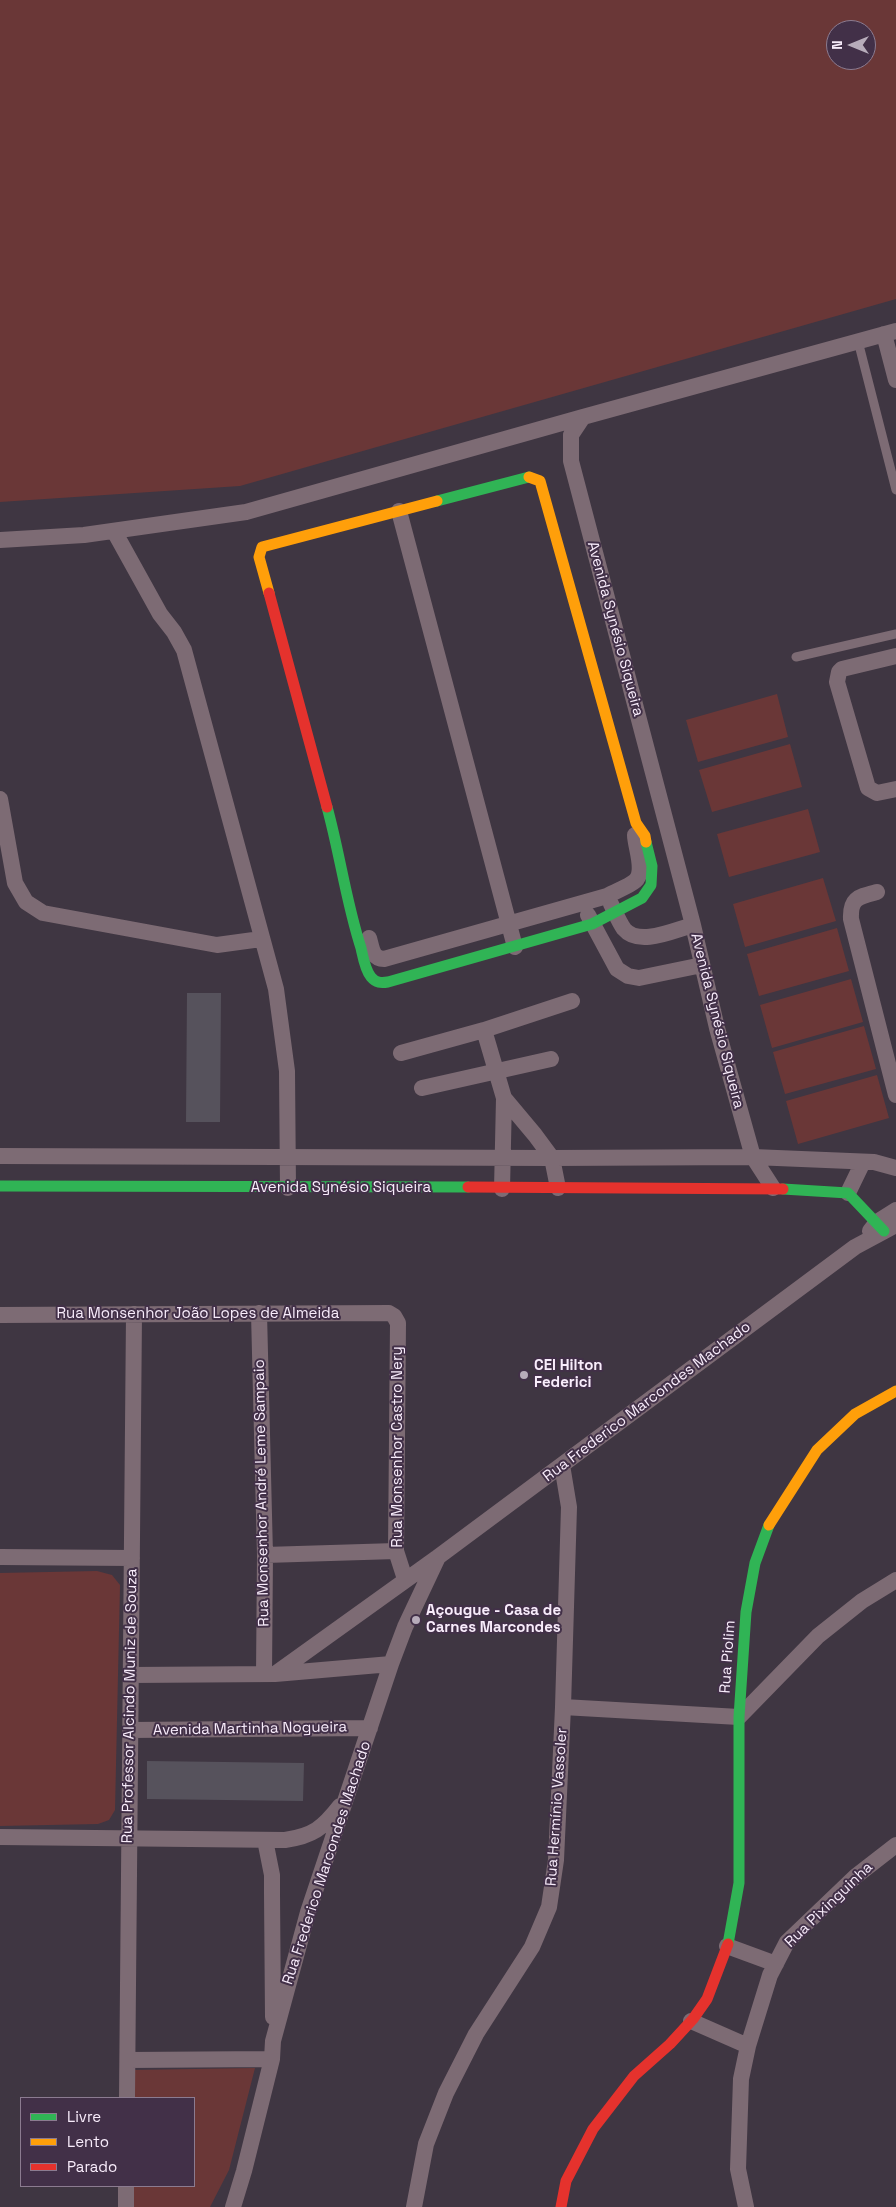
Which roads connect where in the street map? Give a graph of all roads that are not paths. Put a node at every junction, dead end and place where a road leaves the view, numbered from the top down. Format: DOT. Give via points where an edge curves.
graph roads {
  1 [pos="890,332"];
  2 [pos="858,341"];
  3 [pos="896,380"];
  4 [pos="583,417"];
  5 [pos="896,490"];
  6 [pos="399,511"];
  7 [pos="114,531"];
  8 [pos="0,540"];
  9 [pos="896,634"];
  10 [pos="896,656"];
  11 [pos="796,657"];
  12 [pos="896,789"];
  13 [pos="0,799"];
  14 [pos="636,823"];
  15 [pos="339,852"];
  16 [pos="877,892"];
  17 [pos="607,896"];
  18 [pos="584,904"];
  19 [pos="616,913"];
  20 [pos="509,924"];
  21 [pos="592,924"];
  22 [pos="692,925"];
  23 [pos="261,939"];
  24 [pos="515,947"];
  25 [pos="702,965"];
  26 [pos="572,1001"];
  27 [pos="484,1030"];
  28 [pos="401,1052"];
  29 [pos="551,1059"];
  30 [pos="496,1071"];
  31 [pos="422,1088"];
  32 [pos="896,1095"];
  33 [pos="504,1098"];
  34 [pos="0,1156"];
  35 [pos="288,1156"];
  36 [pos="502,1156"];
  37 [pos="753,1157"];
  38 [pos="552,1158"];
  39 [pos="863,1162"];
  40 [pos="896,1168"];
  41 [pos="0,1186"];
  42 [pos="288,1188"];
  43 [pos="558,1188"];
  44 [pos="773,1188"];
  45 [pos="502,1189"];
  46 [pos="848,1194"];
  47 [pos="896,1210"];
  48 [pos="886,1226"];
  49 [pos="259,1313"];
  50 [pos="134,1314"];
  51 [pos="0,1315"];
  52 [pos="394,1316"];
  53 [pos="896,1391"];
  54 [pos="562,1465"];
  55 [pos="396,1551"];
  56 [pos="265,1555"];
  57 [pos="0,1557"];
  58 [pos="438,1557"];
  59 [pos="132,1558"];
  60 [pos="405,1579"];
  61 [pos="896,1580"];
  62 [pos="391,1664"];
  63 [pos="270,1674"];
  64 [pos="131,1675"];
  65 [pos="563,1706"];
  66 [pos="739,1717"];
  67 [pos="370,1728"];
  68 [pos="130,1730"];
  69 [pos="347,1796"];
  70 [pos="0,1838"];
  71 [pos="129,1840"];
  72 [pos="265,1840"];
  73 [pos="896,1846"];
  74 [pos="727,1946"];
  75 [pos="776,1964"];
  76 [pos="691,2021"];
  77 [pos="273,2042"];
  78 [pos="748,2046"];
  79 [pos="272,2059"];
  80 [pos="128,2060"];
  81 [pos="127,2097"];
  82 [pos="126,2187"];
  83 [pos="126,2207"];
  84 [pos="233,2207"];
  85 [pos="414,2207"];
  86 [pos="561,2207"];
  87 [pos="746,2207"];
  1 -- 2 [label="street"];
  1 -- 3 [label="street"];
  2 -- 4 [label="street"];
  2 -- 5 [label="lane"];
  4 -- 7 [label="street" via="246,512"];
  4 -- 22 [label="street, Avenida Synésio Siqueira" via="571,435 571,461"];
  6 -- 14 [label="street" via="529,477 540,481"];
  6 -- 15 [label="street" via="262,547 260,551"];
  6 -- 20 [label="street"];
  7 -- 8 [label="street"];
  7 -- 23 [label="street" via="147,593 184,650"];
  9 -- 11 [label="lane"];
  10 -- 12 [label="street" via="842,670 837,682 868,788 877,793"];
  13 -- 23 [label="street" via="15,883 26,902 43,913 217,946"];
  14 -- 17 [label="street" via="638,876 635,881"];
  14 -- 19 [label="street" via="645,836 652,866 651,885 642,898"];
  15 -- 20 [label="street" via="354,883 374,956 378,959"];
  15 -- 24 [label="street" via="345,893 369,975 374,981 381,984"];
  16 -- 32 [label="street" via="859,897 852,903 851,919"];
  17 -- 18 [label="street"];
  17 -- 19 [label="street"];
  18 -- 20 [label="street"];
  18 -- 21 [label="street"];
  19 -- 21 [label="street"];
  19 -- 22 [label="street" via="625,930 641,937"];
  20 -- 24 [label="street"];
  21 -- 24 [label="street"];
  21 -- 25 [label="street" via="617,969 628,976 639,978"];
  22 -- 25 [label="street, Avenida Synésio Siqueira"];
  23 -- 35 [label="street" via="276,989 286,1062"];
  25 -- 37 [label="street, Avenida Synésio Siqueira"];
  26 -- 27 [label="street"];
  27 -- 28 [label="street"];
  27 -- 30 [label="street"];
  29 -- 30 [label="street"];
  30 -- 31 [label="street"];
  30 -- 33 [label="street"];
  33 -- 36 [label="street"];
  33 -- 38 [label="street"];
  34 -- 35 [label="street, Avenida Synésio Siqueira"];
  35 -- 36 [label="street, Avenida Synésio Siqueira"];
  35 -- 42 [label="street"];
  36 -- 38 [label="street, Avenida Synésio Siqueira"];
  36 -- 45 [label="street"];
  37 -- 38 [label="street, Avenida Synésio Siqueira"];
  37 -- 39 [label="street, Avenida Synésio Siqueira"];
  37 -- 44 [label="street, Avenida Synésio Siqueira"];
  38 -- 43 [label="street"];
  39 -- 40 [label="street, Avenida Synésio Siqueira"];
  39 -- 46 [label="street"];
  41 -- 42 [label="street, Avenida Synésio Siqueira"];
  42 -- 45 [label="street, Avenida Synésio Siqueira"];
  43 -- 44 [label="street, Avenida Synésio Siqueira"];
  43 -- 45 [label="street, Avenida Synésio Siqueira"];
  44 -- 46 [label="street, Avenida Synésio Siqueira"];
  46 -- 48 [label="street"];
  47 -- 48 [label="street, Rua Frederico Marcondes Machado"];
  48 -- 54 [label="street, Rua Frederico Marcondes Machado"];
  49 -- 50 [label="street, Rua Monsenhor João Lopes de Almeida"];
  49 -- 52 [label="street, Rua Monsenhor João Lopes de Almeida" via="389,1313"];
  49 -- 56 [label="street, Rua Monsenhor André Leme Sampaio"];
  50 -- 51 [label="street, Rua Monsenhor João Lopes de Almeida"];
  50 -- 59 [label="street, Rua Professor Alcindo Muniz de Souza"];
  52 -- 55 [label="street, Rua Monsenhor Castro Nery" via="398,1323"];
  53 -- 66 [label="street, Rua Piolim" via="855,1414 817,1450 771,1519 755,1562 746,1612"];
  54 -- 58 [label="street, Rua Frederico Marcondes Machado"];
  54 -- 65 [label="street, Rua Hermínio Vassoler" via="568,1507"];
  55 -- 56 [label="street"];
  55 -- 60 [label="street, Rua Monsenhor Castro Nery"];
  56 -- 63 [label="street, Rua Monsenhor André Leme Sampaio"];
  57 -- 59 [label="street"];
  58 -- 60 [label="street, Rua Frederico Marcondes Machado"];
  58 -- 62 [label="street, Rua Frederico Marcondes Machado"];
  59 -- 64 [label="street, Rua Professor Alcindo Muniz de Souza"];
  60 -- 63 [label="street, Rua Frederico Marcondes Machado"];
  61 -- 66 [label="street" via="862,1601 818,1636"];
  62 -- 63 [label="street"];
  62 -- 67 [label="street, Rua Frederico Marcondes Machado"];
  63 -- 64 [label="street"];
  64 -- 68 [label="street, Rua Professor Alcindo Muniz de Souza"];
  65 -- 66 [label="street"];
  65 -- 85 [label="street, Rua Hermínio Vassoler" via="556,1860 549,1907 532,1947 476,2034 446,2093 426,2144"];
  66 -- 74 [label="street, Rua Piolim" via="739,1883"];
  67 -- 68 [label="street, Avenida Martinha Nogueira"];
  67 -- 69 [label="street, Rua Frederico Marcondes Machado"];
  68 -- 71 [label="street, Rua Professor Alcindo Muniz de Souza"];
  69 -- 72 [label="street" via="330,1820 316,1832 300,1838"];
  69 -- 77 [label="street, Rua Frederico Marcondes Machado" via="308,1912"];
  70 -- 71 [label="street"];
  71 -- 72 [label="street"];
  71 -- 80 [label="street, Rua Professor Alcindo Muniz de Souza"];
  72 -- 77 [label="street" via="272,1875"];
  73 -- 75 [label="street, Rua Pixinguinha" via="856,1876 787,1942"];
  74 -- 75 [label="street"];
  74 -- 76 [label="street, Rua Piolim" via="707,1999"];
  75 -- 78 [label="street, Rua Pixinguinha"];
  76 -- 78 [label="street"];
  76 -- 86 [label="street, Rua Piolim" via="634,2076 593,2129 566,2181"];
  77 -- 79 [label="street, Rua Frederico Marcondes Machado"];
  78 -- 87 [label="street, Rua Pixinguinha" via="741,2079 738,2169"];
  79 -- 80 [label="street"];
  79 -- 84 [label="street, Rua Frederico Marcondes Machado"];
  80 -- 81 [label="street, Rua Professor Alcindo Muniz de Souza"];
  82 -- 83 [label="street"];
}
